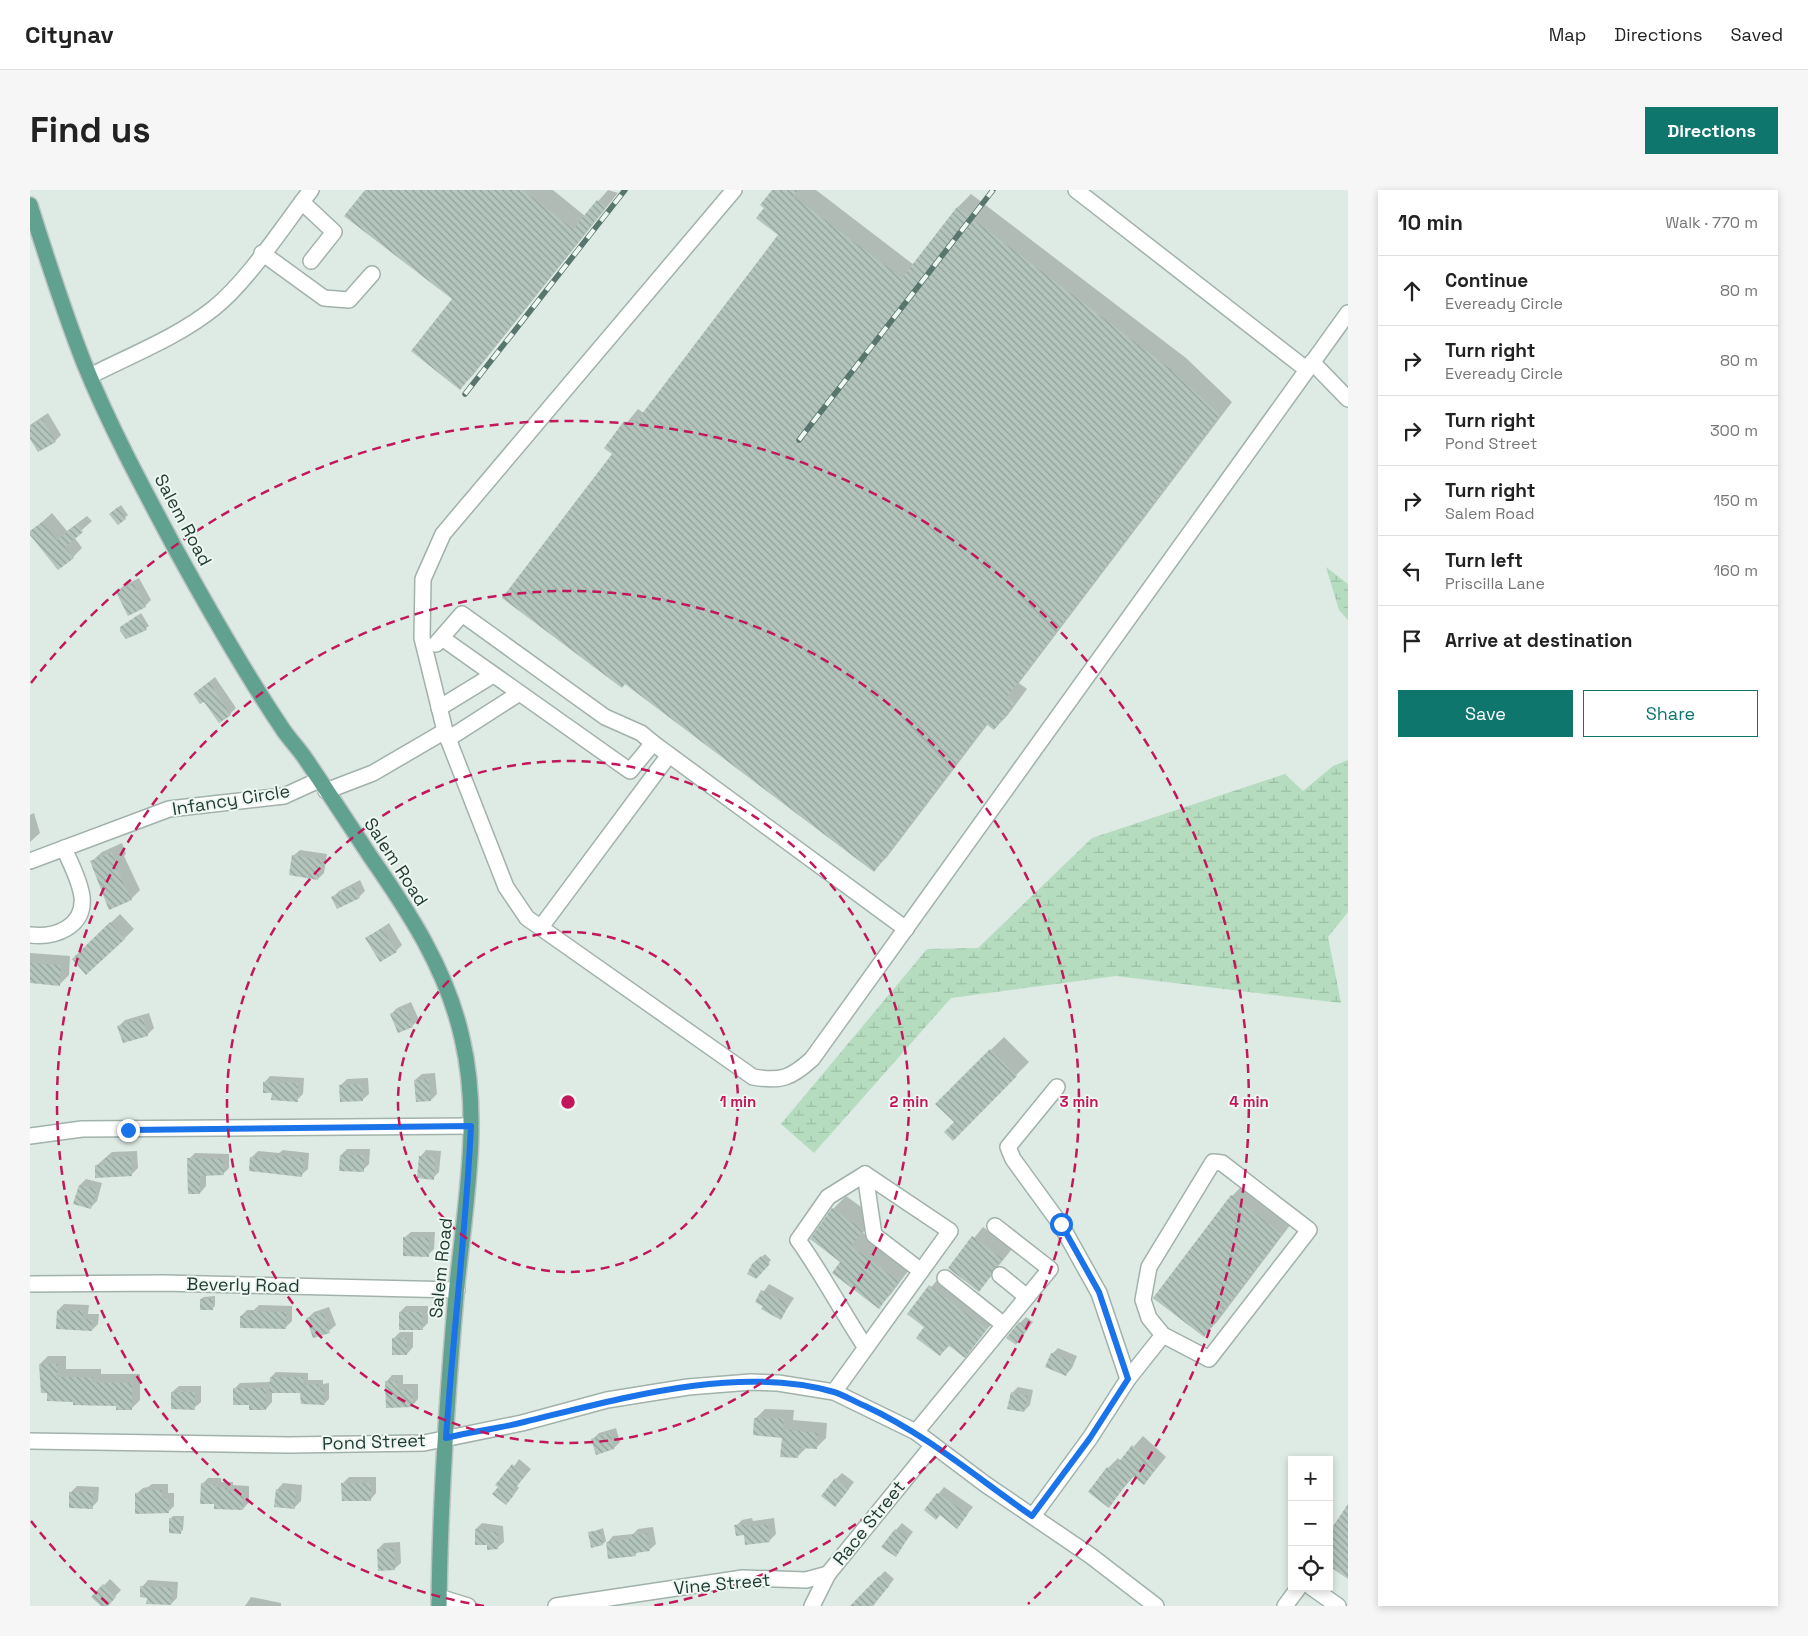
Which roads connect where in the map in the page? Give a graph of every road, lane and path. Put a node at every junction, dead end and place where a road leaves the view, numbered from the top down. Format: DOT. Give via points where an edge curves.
graph roads {
  1 [pos="311,190"];
  2 [pos="734,190"];
  3 [pos="1076,190"];
  4 [pos="302,202"];
  5 [pos="30,205"];
  6 [pos="262,253"];
  7 [pos="311,260"];
  8 [pos="372,274"];
  9 [pos="1348,313"];
  10 [pos="1309,366"];
  11 [pos="90,376"];
  12 [pos="1348,399"];
  13 [pos="442,638"];
  14 [pos="426,656"];
  15 [pos="493,675"];
  16 [pos="518,694"];
  17 [pos="439,708"];
  18 [pos="446,735"];
  19 [pos="652,743"];
  20 [pos="669,755"];
  21 [pos="322,786"];
  22 [pos="64,848"];
  23 [pos="30,861"];
  24 [pos="541,927"];
  25 [pos="906,929"];
  26 [pos="30,934"];
  27 [pos="1057,1087"];
  28 [pos="471,1126"];
  29 [pos="30,1136"];
  30 [pos="865,1174"];
  31 [pos="995,1226"];
  32 [pos="921,1271"];
  33 [pos="1000,1275"];
  34 [pos="945,1278"];
  35 [pos="30,1284"];
  36 [pos="457,1290"];
  37 [pos="1027,1297"];
  38 [pos="1004,1325"];
  39 [pos="1164,1335"];
  40 [pos="866,1348"];
  41 [pos="1128,1379"];
  42 [pos="834,1392"];
  43 [pos="916,1432"];
  44 [pos="446,1438"];
  45 [pos="30,1441"];
  46 [pos="933,1445"];
  47 [pos="1032,1516"];
  48 [pos="828,1574"];
  49 [pos="1296,1591"];
  50 [pos="1317,1591"];
  51 [pos="439,1601"];
  52 [pos="468,1606"];
  53 [pos="556,1606"];
  54 [pos="812,1606"];
  55 [pos="1156,1606"];
  56 [pos="1285,1606"];
  57 [pos="1338,1606"];
  1 -- 4 [label="street"];
  2 -- 14 [label="street" via="443,534 423,579 422,638"];
  3 -- 10 [label="street"];
  4 -- 6 [label="street"];
  4 -- 7 [label="street" via="334,232"];
  5 -- 11 [label="main road, Salem Road" via="57,291"];
  6 -- 8 [label="street" via="324,298 349,300"];
  6 -- 11 [label="street" via="216,307 192,324"];
  9 -- 10 [label="street"];
  10 -- 12 [label="street"];
  10 -- 25 [label="street"];
  11 -- 21 [label="main road, Salem Road" via="158,515 216,622"];
  13 -- 14 [label="street"];
  13 -- 15 [label="street"];
  13 -- 19 [label="street" via="462,614 605,717 641,733"];
  14 -- 17 [label="street"];
  15 -- 16 [label="street"];
  15 -- 17 [label="street"];
  16 -- 18 [label="street, Infancy Circle"];
  16 -- 19 [label="street" via="630,771"];
  17 -- 18 [label="street"];
  18 -- 21 [label="street, Infancy Circle" via="373,773"];
  18 -- 24 [label="street" via="506,887 527,918"];
  19 -- 20 [label="street"];
  20 -- 24 [label="street"];
  20 -- 25 [label="street"];
  21 -- 22 [label="street, Infancy Circle" via="284,796 169,809"];
  21 -- 28 [label="main road, Salem Road" via="397,895 447,986 468,1064"];
  22 -- 23 [label="street, Infancy Circle"];
  22 -- 26 [label="street" via="80,886 81,909 68,928 57,933"];
  24 -- 25 [label="street" via="753,1077 767,1080 784,1079 812,1059"];
  27 -- 41 [label="street" via="1008,1147 1013,1160 1061,1224 1099,1292"];
  28 -- 29 [label="street" via="82,1129"];
  28 -- 36 [label="main road, Salem Road"];
  30 -- 32 [label="street" via="874,1236"];
  30 -- 32 [label="street" via="950,1231"];
  30 -- 40 [label="street" via="828,1197 798,1240"];
  31 -- 37 [label="street" via="1050,1270"];
  32 -- 40 [label="street"];
  33 -- 37 [label="street"];
  34 -- 38 [label="street"];
  35 -- 36 [label="street, Beverly Road" via="164,1283"];
  36 -- 44 [label="main road, Salem Road"];
  37 -- 38 [label="street"];
  38 -- 43 [label="street"];
  39 -- 39 [label="street" via="1209,1360 1309,1230 1222,1163 1213,1162 1149,1267 1143,1300 1149,1318"];
  39 -- 41 [label="street"];
  40 -- 42 [label="street"];
  41 -- 47 [label="street" via="1090,1438"];
  42 -- 43 [label="street, Pond Street"];
  42 -- 44 [label="street, Pond Street" via="751,1382 688,1387 606,1400 522,1423"];
  43 -- 46 [label="street, Pond Street"];
  44 -- 45 [label="street, Pond Street" via="424,1443 288,1445"];
  44 -- 51 [label="main road, Salem Road"];
  46 -- 47 [label="street, Pond Street"];
  46 -- 48 [label="street, Race Street"];
  47 -- 55 [label="street, Pond Street"];
  48 -- 53 [label="street, Vine Street" via="806,1580 743,1578"];
  48 -- 54 [label="street, Race Street"];
  49 -- 56 [label="street"];
  50 -- 57 [label="street"];
  51 -- 52 [label="street"];
}
